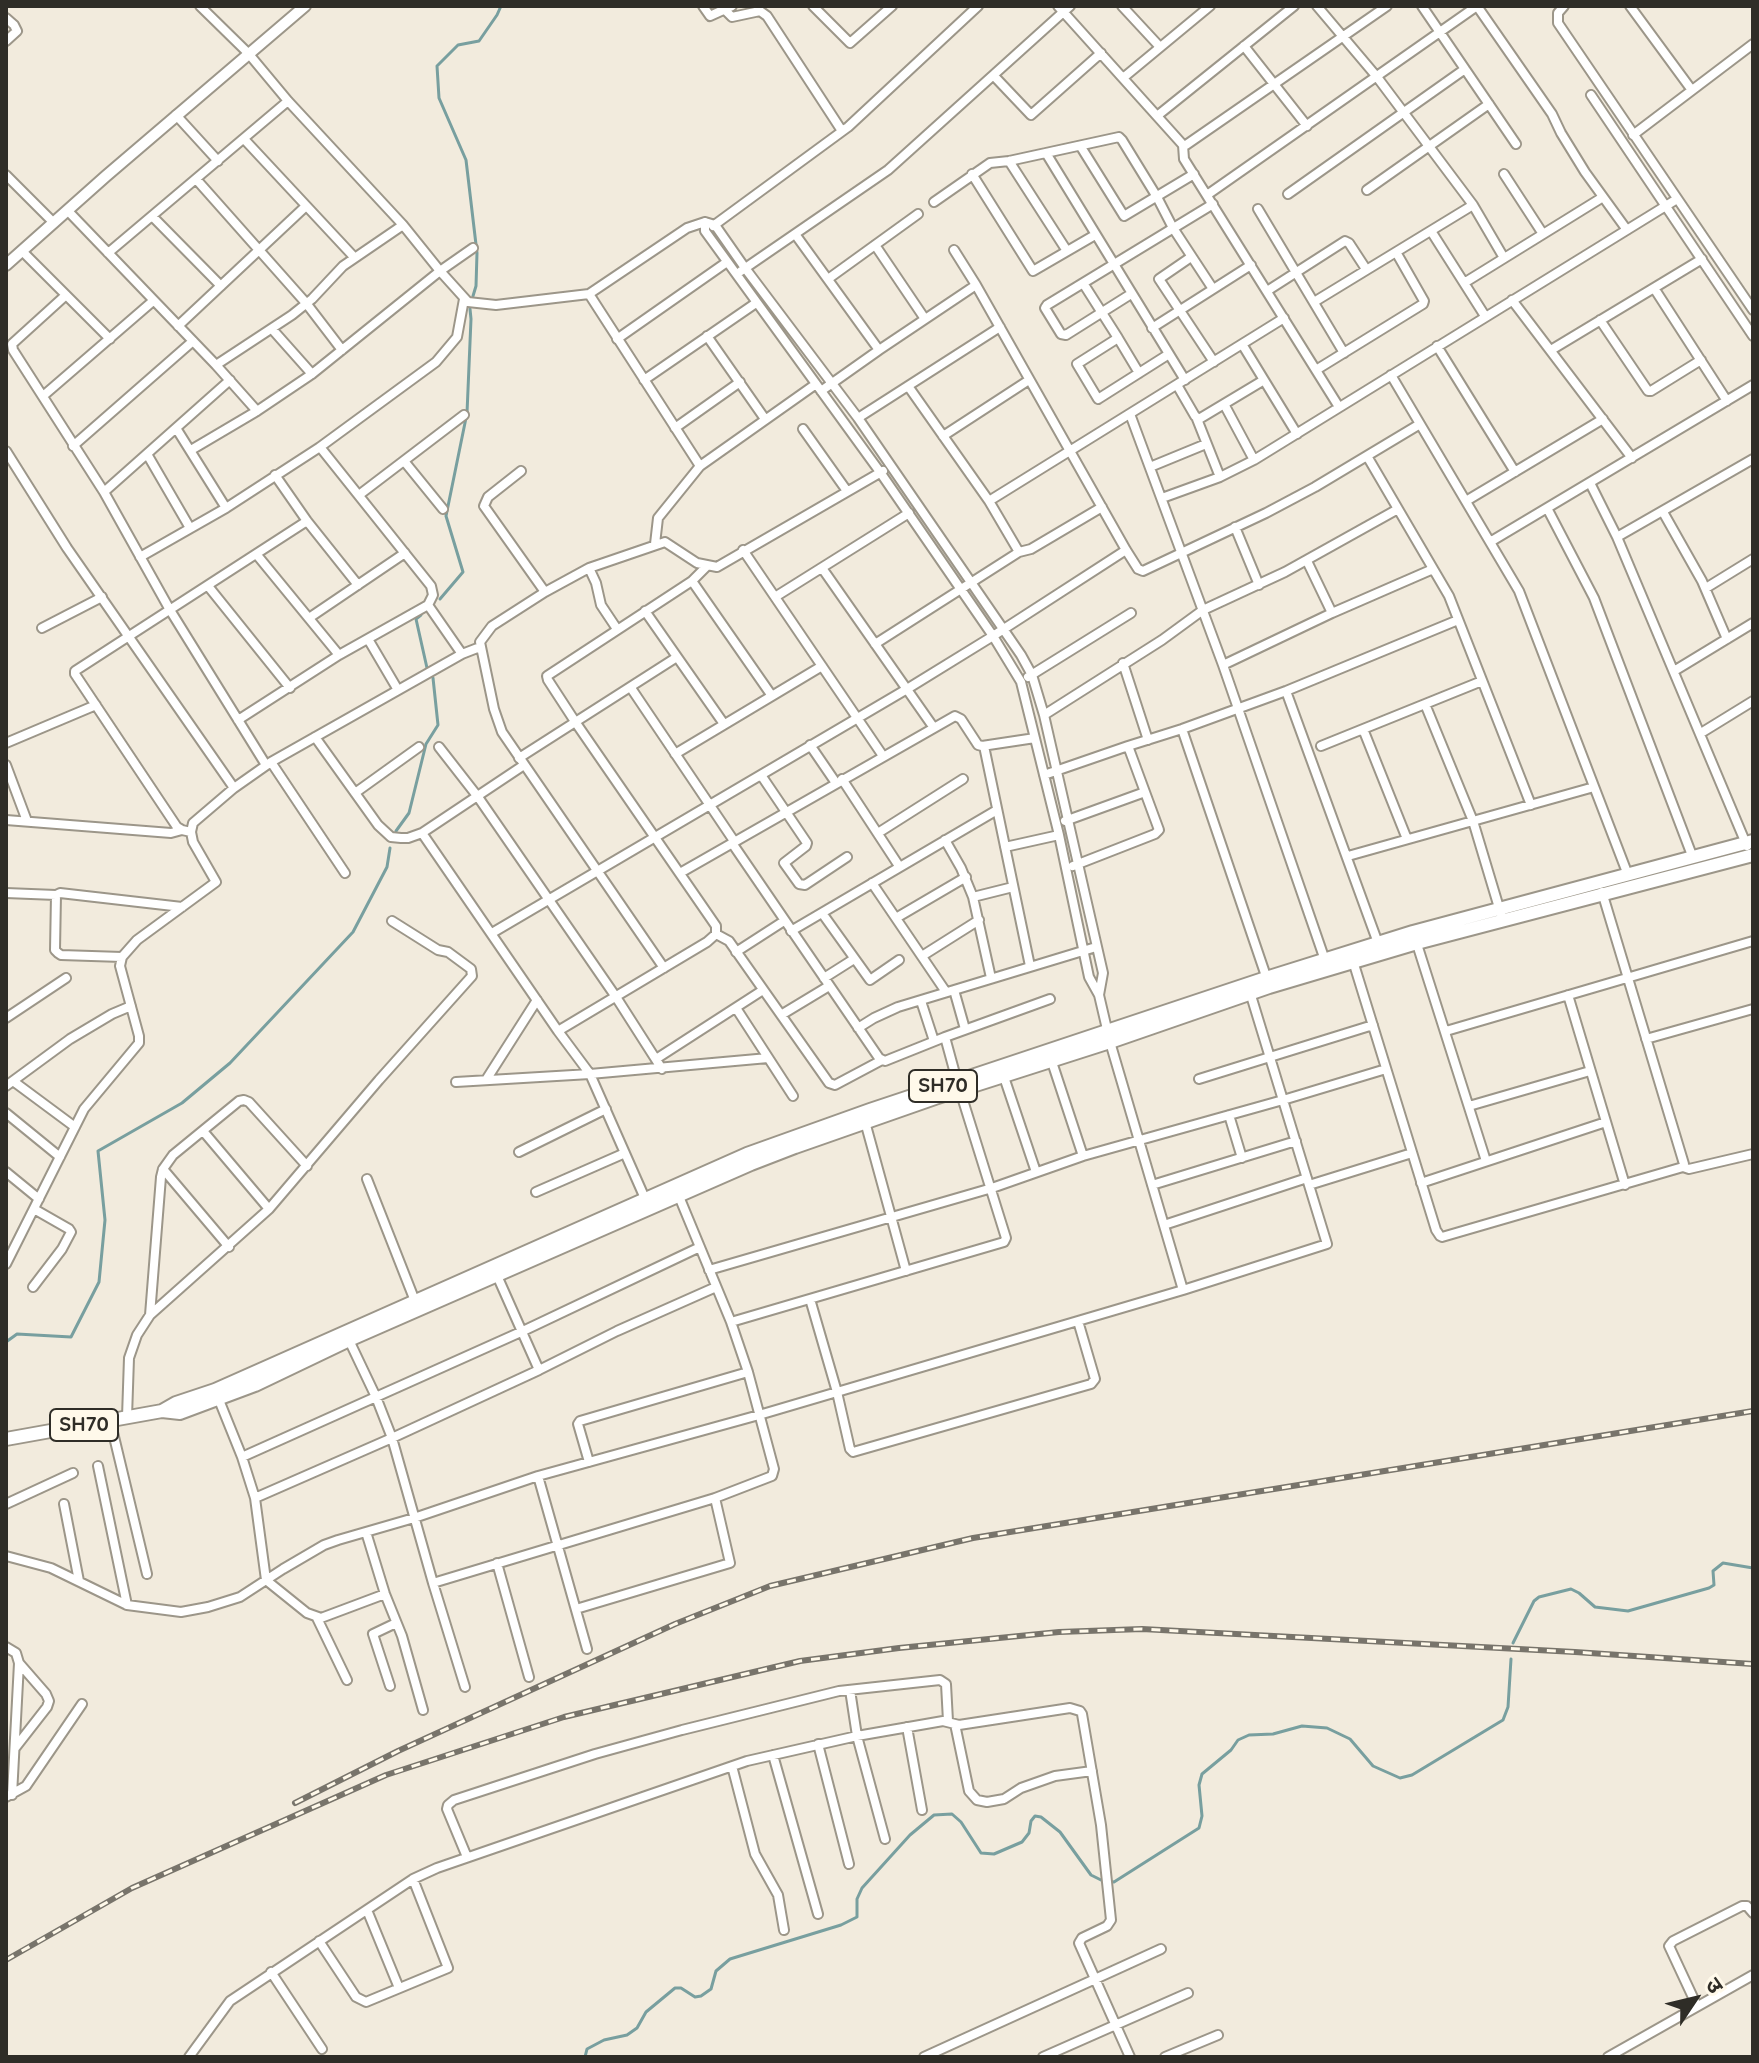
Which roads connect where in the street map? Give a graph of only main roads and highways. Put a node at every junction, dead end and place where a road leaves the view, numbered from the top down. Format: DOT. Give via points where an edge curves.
graph roads {
  1 [pos="1751,849"];
  2 [pos="1601,889"];
  3 [pos="1415,938"];
  4 [pos="1351,957"];
  5 [pos="1050,1056"];
  6 [pos="959,1086"];
  7 [pos="495,1271"];
  8 [pos="347,1336"];
  9 [pos="6,1439"];
  1 -- 2 [label="main road, SH70"];
  1 -- 2 [label="main road, SH70" via="1628,875"];
  2 -- 3 [label="main road, SH70"];
  3 -- 4 [label="main road, SH70"];
  3 -- 4 [label="main road, SH70" via="1378,943"];
  4 -- 5 [label="main road, SH70"];
  5 -- 6 [label="main road, SH70"];
  5 -- 6 [label="main road, SH70" via="1004,1077"];
  6 -- 7 [label="main road, SH70" via="747,1154 677,1191"];
  7 -- 8 [label="main road, SH70"];
  7 -- 8 [label="main road, SH70" via="415,1301"];
  8 -- 9 [label="main road, SH70" via="217,1395 162,1411"];
}
